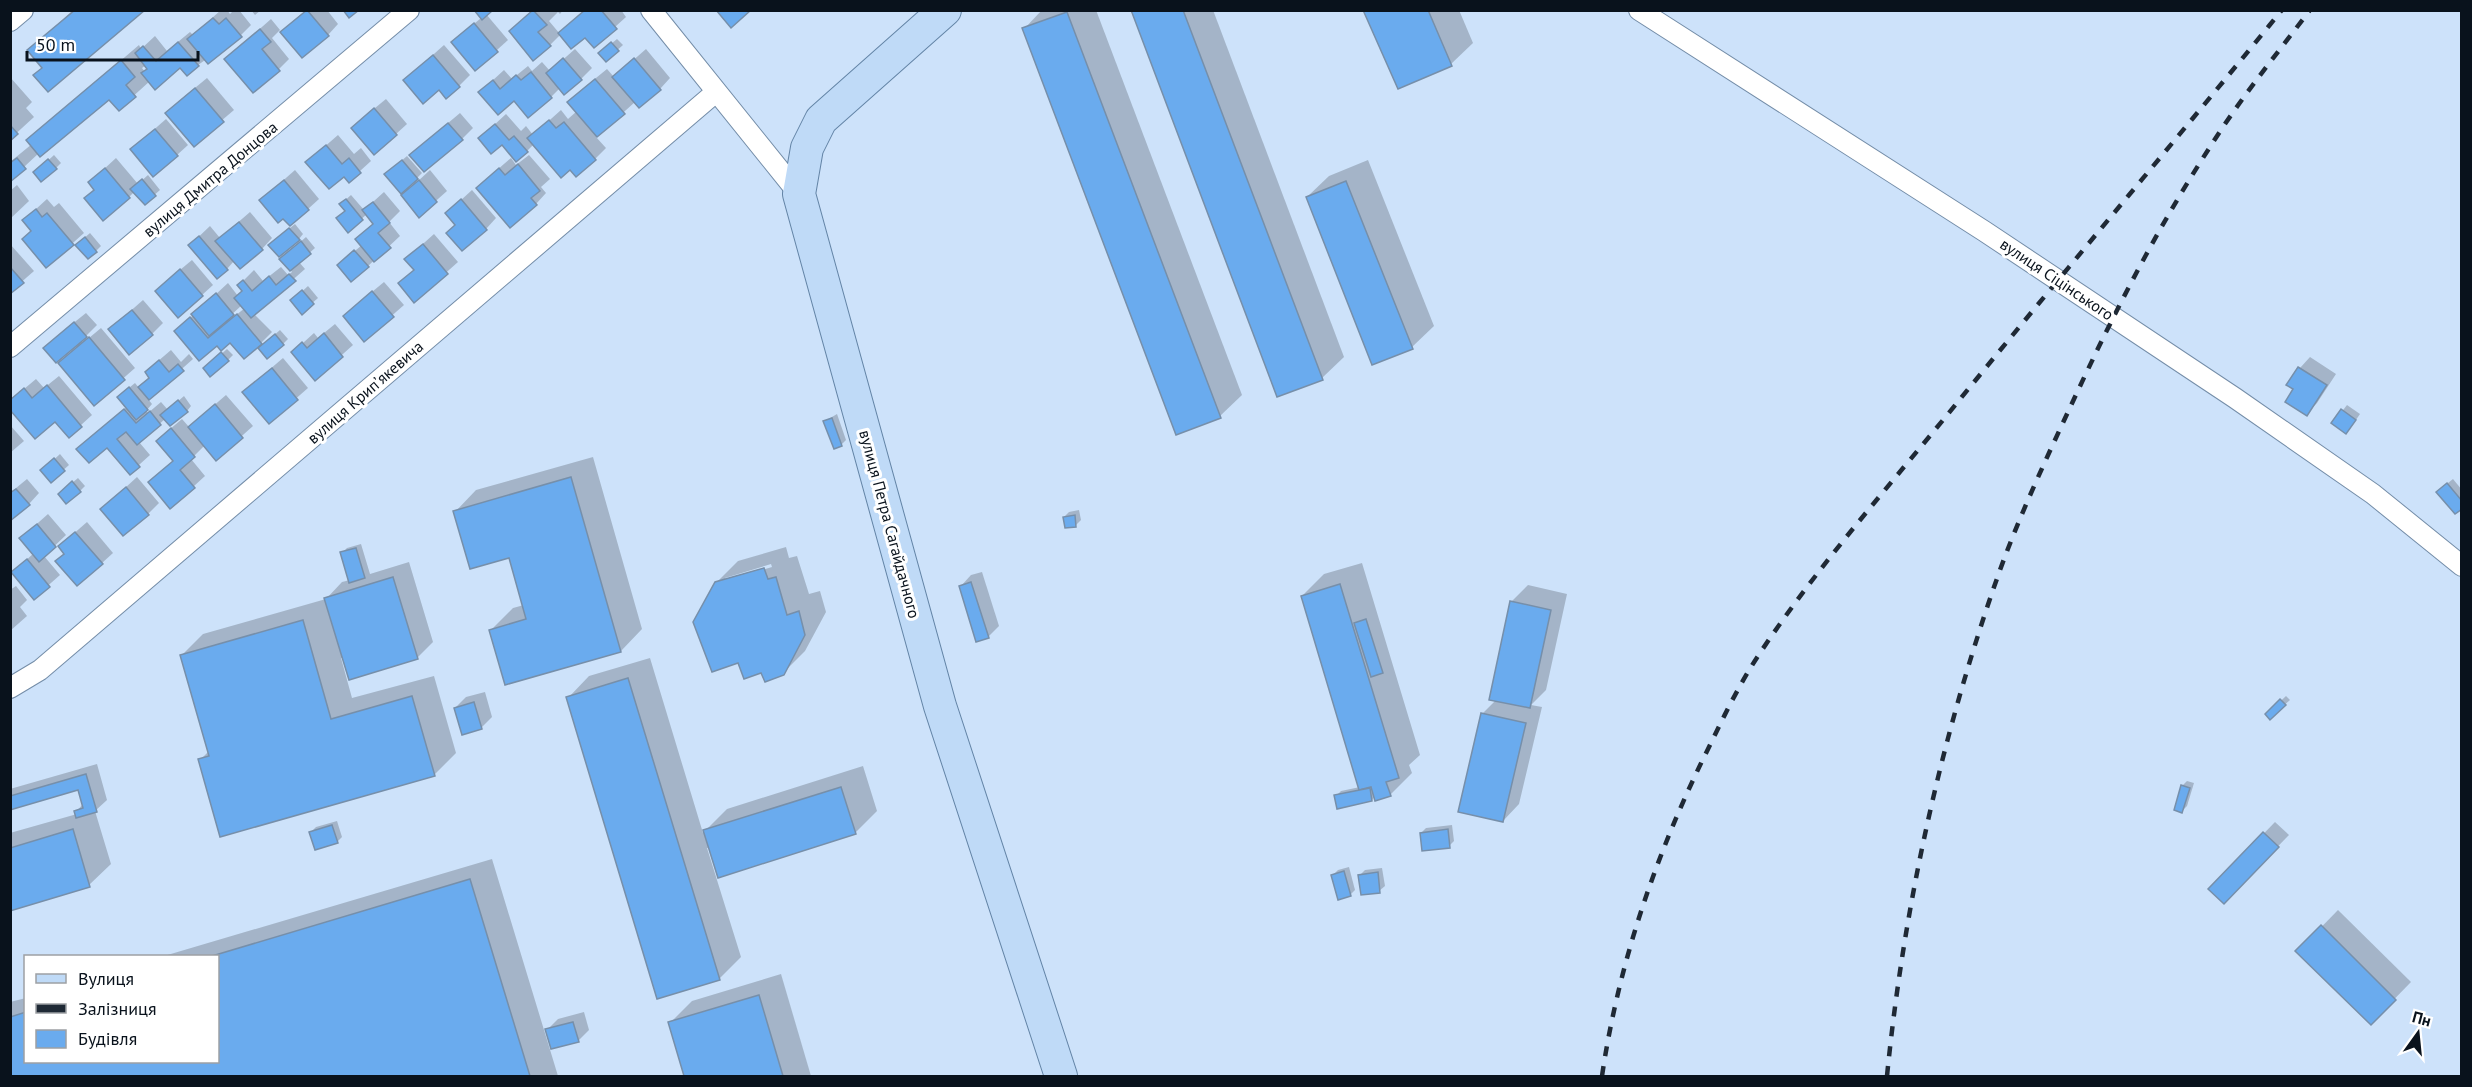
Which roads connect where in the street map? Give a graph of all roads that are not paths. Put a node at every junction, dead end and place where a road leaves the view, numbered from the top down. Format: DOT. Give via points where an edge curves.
graph roads {
  1 [pos="23,10"];
  2 [pos="410,10"];
  3 [pos="651,10"];
  4 [pos="945,10"];
  5 [pos="1639,10"];
  6 [pos="10,21"];
  7 [pos="716,92"];
  8 [pos="799,194"];
  9 [pos="10,347"];
  10 [pos="2462,566"];
  11 [pos="10,688"];
  12 [pos="1061,1077"];
  1 -- 6 [label="street"];
  2 -- 9 [label="street, вулиця Дмитра Донцова"];
  3 -- 7 [label="street, вулиця Петра Сагайдачного"];
  4 -- 8 [label="main road" via="821,120 807,148"];
  5 -- 10 [label="street, вулиця Сіцінського" via="2225,391 2373,494"];
  7 -- 8 [label="street, вулиця Петра Сагайдачного"];
  7 -- 11 [label="street, вулиця Крипʼякевича" via="40,670"];
  8 -- 12 [label="main road, вулиця Петра Сагайдачного" via="940,706"];
}
